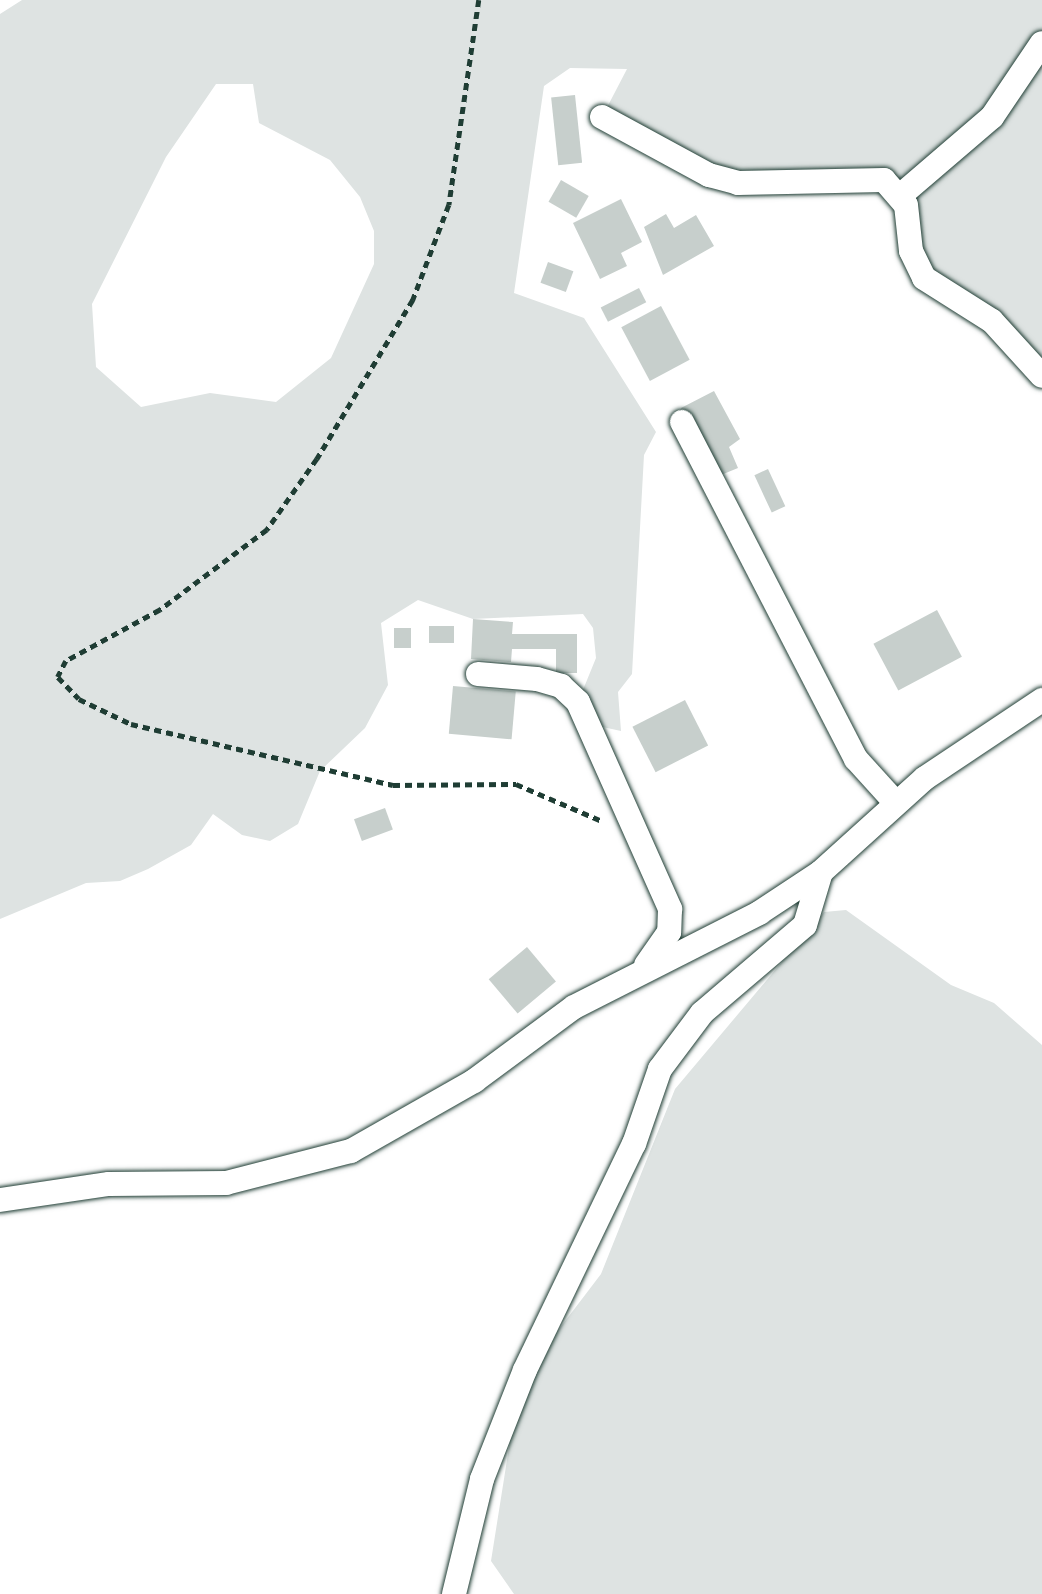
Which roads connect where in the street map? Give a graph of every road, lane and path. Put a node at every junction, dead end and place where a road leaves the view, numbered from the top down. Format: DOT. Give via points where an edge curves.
graph roads {
  1 [pos="479,0"];
  2 [pos="1042,43"];
  3 [pos="602,117"];
  4 [pos="901,195"];
  5 [pos="1042,376"];
  6 [pos="682,422"];
  7 [pos="478,674"];
  8 [pos="1042,700"];
  9 [pos="895,802"];
  10 [pos="635,835"];
  11 [pos="821,872"];
  12 [pos="642,968"];
  13 [pos="0,1200"];
  14 [pos="454,1594"];
  1 -- 10 [label="path" via="449,205 413,300 317,459 267,530 160,610 66,661 58,677 79,699 131,724 393,785 516,784"];
  2 -- 4 [label="street" via="992,117"];
  3 -- 4 [label="street" via="709,175 738,183 863,176 884,180"];
  4 -- 5 [label="street" via="911,251 924,278 992,321"];
  6 -- 9 [label="street" via="856,759"];
  7 -- 10 [label="street" via="549,682 578,702"];
  8 -- 9 [label="street"];
  9 -- 11 [label="street"];
  10 -- 12 [label="street" via="670,909 669,932"];
  11 -- 12 [label="street" via="759,913"];
  11 -- 14 [label="street" via="805,925 702,1013 660,1069 634,1144 525,1370 462,1541"];
  12 -- 13 [label="street" via="409,1122 351,1151 226,1183 108,1184"];
}
